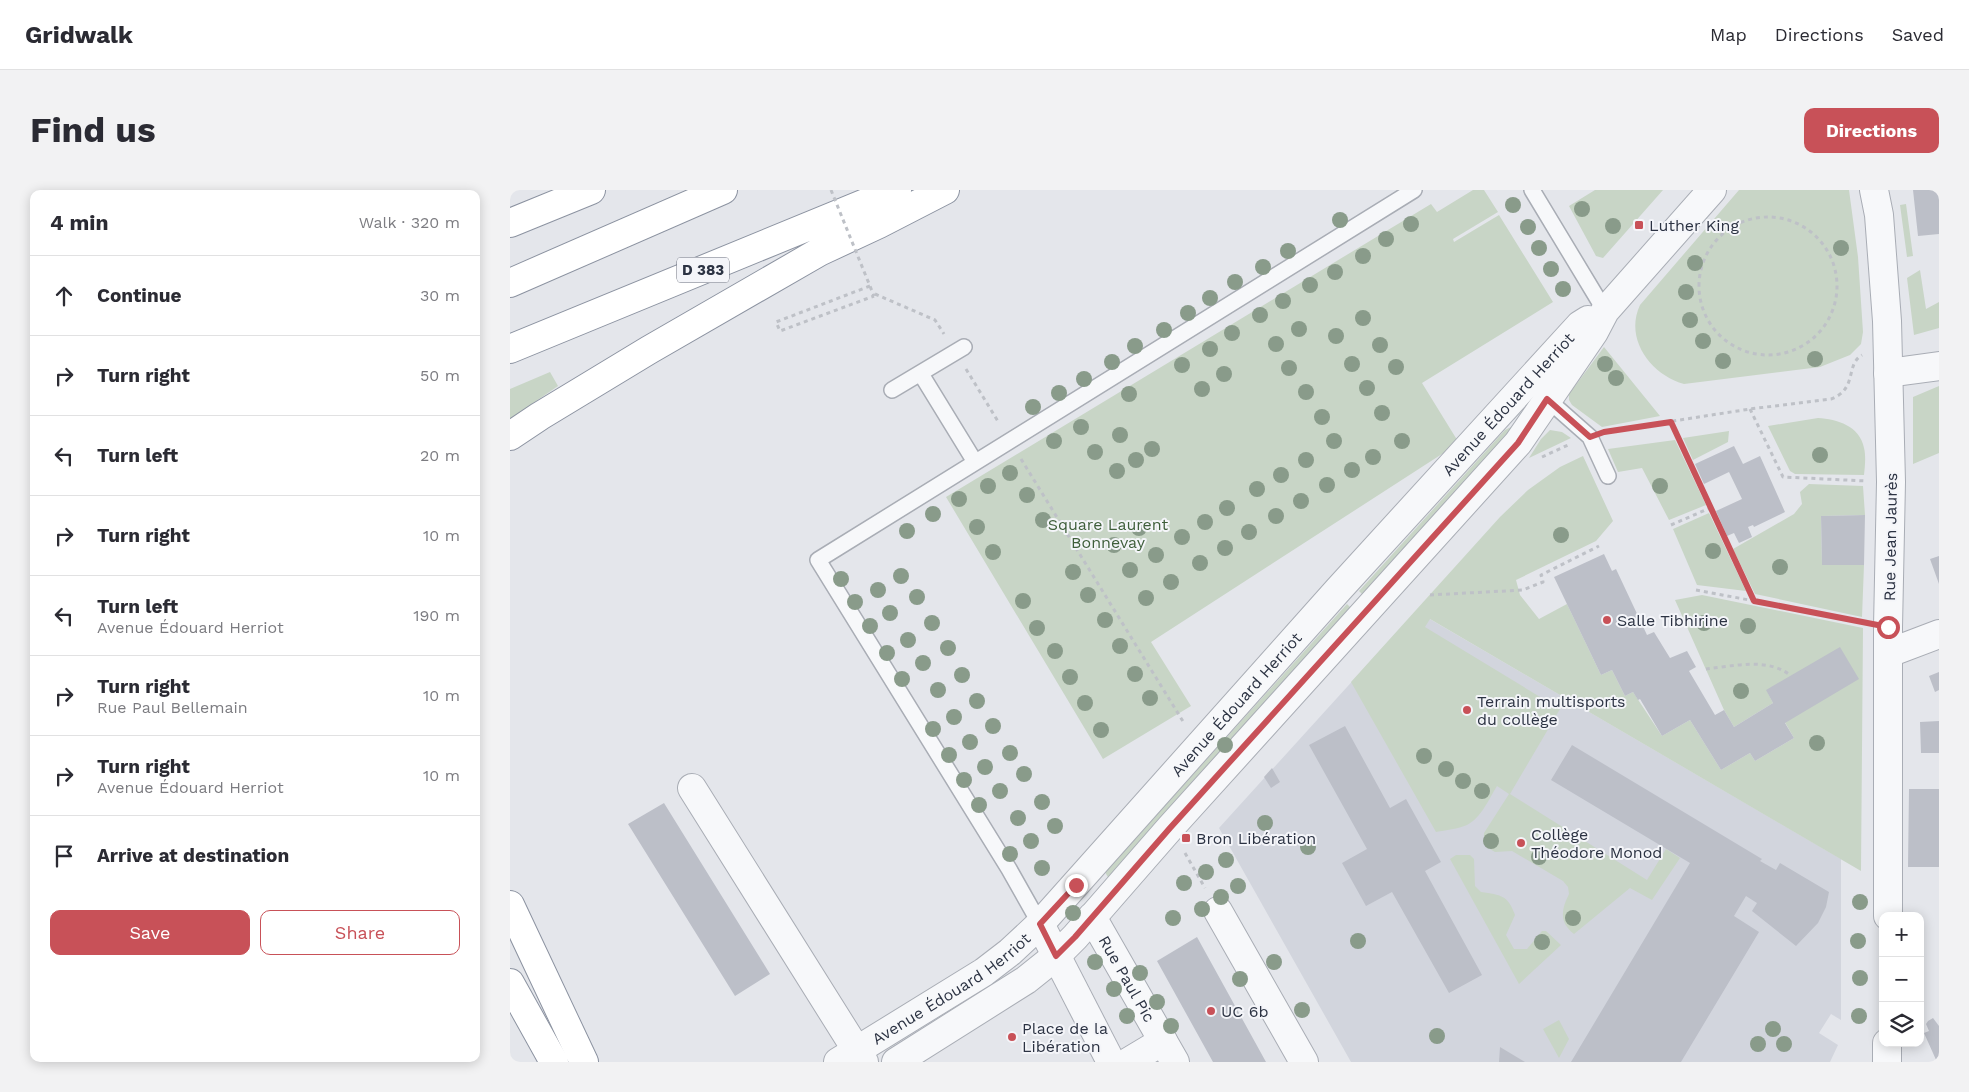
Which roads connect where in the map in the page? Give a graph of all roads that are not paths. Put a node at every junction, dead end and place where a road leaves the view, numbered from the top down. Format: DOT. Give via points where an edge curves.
graph roads {
  1 [pos="591,190"];
  2 [pos="723,190"];
  3 [pos="897,190"];
  4 [pos="945,190"];
  5 [pos="1414,190"];
  6 [pos="1532,190"];
  7 [pos="1712,190"];
  8 [pos="1874,190"];
  9 [pos="510,224"];
  10 [pos="510,283"];
  11 [pos="1605,311"];
  12 [pos="964,347"];
  13 [pos="510,349"];
  14 [pos="1888,362"];
  15 [pos="1939,366"];
  16 [pos="921,374"];
  17 [pos="892,390"];
  18 [pos="1547,399"];
  19 [pos="510,436"];
  20 [pos="975,462"];
  21 [pos="1608,476"];
  22 [pos="1939,634"];
  23 [pos="1888,653"];
  24 [pos="692,788"];
  25 [pos="510,905"];
  26 [pos="1218,911"];
  27 [pos="1888,912"];
  28 [pos="1092,917"];
  29 [pos="1040,924"];
  30 [pos="1056,956"];
  31 [pos="510,983"];
  32 [pos="1887,1047"];
  33 [pos="1169,1052"];
  34 [pos="853,1058"];
  35 [pos="554,1062"];
  36 [pos="584,1062"];
  37 [pos="896,1062"];
  38 [pos="1111,1062"];
  39 [pos="1128,1062"];
  40 [pos="1304,1062"];
  41 [pos="1887,1062"];
  1 -- 9 [label="highway"];
  2 -- 10 [label="highway"];
  3 -- 13 [label="highway, D 383"];
  4 -- 19 [label="highway" via="819,252 649,350"];
  5 -- 20 [label="lane"];
  6 -- 11 [label="lane"];
  7 -- 11 [label="street, Avenue Édouard Herriot"];
  8 -- 14 [label="street, Rue Jean Jaurès" via="1879,215"];
  11 -- 18 [label="street, Avenue Édouard Herriot"];
  11 -- 29 [label="street, Avenue Édouard Herriot" via="1580,325"];
  12 -- 16 [label="lane"];
  14 -- 15 [label="street"];
  14 -- 23 [label="street, Rue Jean Jaurès" via="1891,482"];
  16 -- 17 [label="lane"];
  16 -- 20 [label="lane"];
  18 -- 21 [label="lane" via="1590,437"];
  18 -- 28 [label="street, Avenue Édouard Herriot" via="1518,443"];
  20 -- 29 [label="lane" via="818,560"];
  22 -- 23 [label="street"];
  23 -- 27 [label="street, Rue Jean Jaurès"];
  24 -- 34 [label="street"];
  25 -- 36 [label="highway"];
  26 -- 40 [label="street"];
  28 -- 30 [label="street, Avenue Édouard Herriot"];
  28 -- 33 [label="street, Rue Paul Pic"];
  29 -- 30 [label="street"];
  29 -- 34 [label="street, Avenue Édouard Herriot" via="984,972"];
  30 -- 37 [label="street, Avenue Édouard Herriot" via="1026,980"];
  30 -- 38 [label="street"];
  31 -- 35 [label="highway"];
  32 -- 41 [label="street"];
  33 -- 39 [label="street, Rue Paul Pic"];
}
